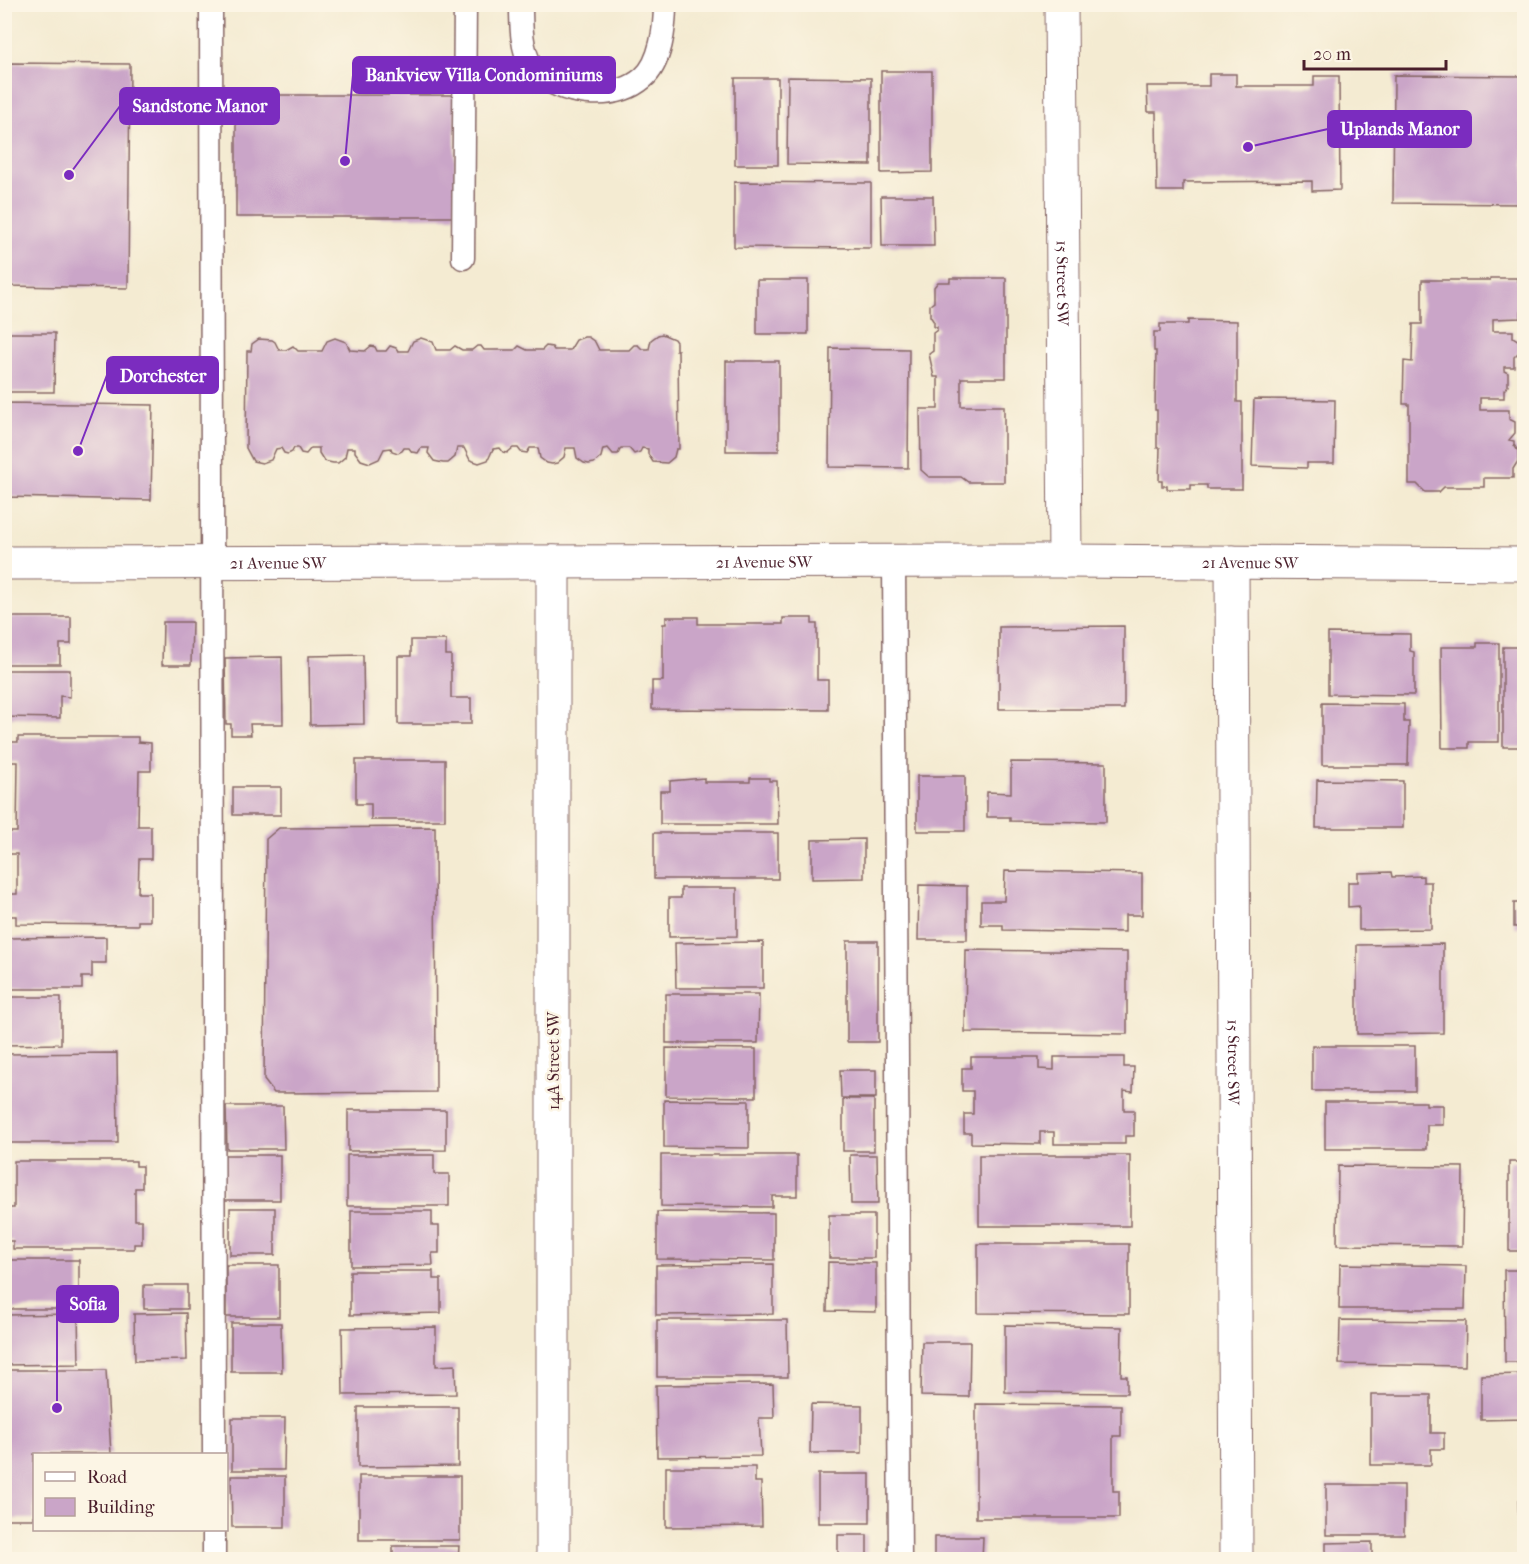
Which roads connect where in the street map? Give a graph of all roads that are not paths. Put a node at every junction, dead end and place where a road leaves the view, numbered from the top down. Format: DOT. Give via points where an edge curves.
graph roads {
  1 [pos="212,4"];
  2 [pos="465,4"];
  3 [pos="521,4"];
  4 [pos="665,4"];
  5 [pos="1060,4"];
  6 [pos="464,258"];
  7 [pos="894,561"];
  8 [pos="1065,561"];
  9 [pos="553,562"];
  10 [pos="1232,562"];
  11 [pos="212,563"];
  12 [pos="4,564"];
  13 [pos="1524,564"];
  14 [pos="214,1453"];
  15 [pos="214,1531"];
  16 [pos="214,1560"];
  17 [pos="554,1560"];
  18 [pos="900,1560"];
  19 [pos="1236,1560"];
  1 -- 11 [label="lane"];
  2 -- 6 [label="lane"];
  3 -- 4 [label="lane" via="523,45 533,70 553,84 592,93 620,90 644,78 659,53"];
  5 -- 8 [label="street, 15 Street SW"];
  7 -- 8 [label="street, 21 Avenue SW"];
  7 -- 9 [label="street, 21 Avenue SW"];
  7 -- 18 [label="lane"];
  8 -- 10 [label="street, 21 Avenue SW"];
  9 -- 11 [label="street, 21 Avenue SW"];
  9 -- 17 [label="street, 14A Street SW"];
  10 -- 13 [label="street, 21 Avenue SW"];
  10 -- 19 [label="street, 15 Street SW"];
  11 -- 12 [label="street, 21 Avenue SW"];
  11 -- 14 [label="lane"];
  15 -- 16 [label="lane"];
}
